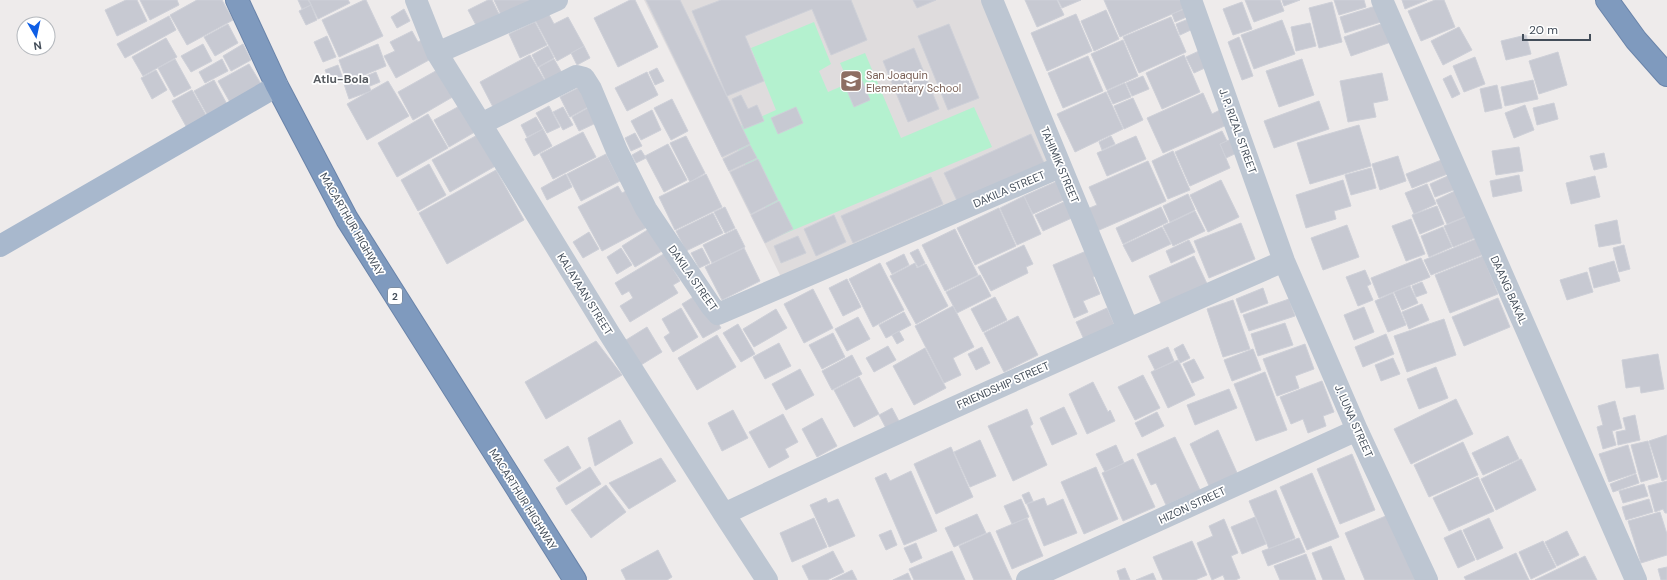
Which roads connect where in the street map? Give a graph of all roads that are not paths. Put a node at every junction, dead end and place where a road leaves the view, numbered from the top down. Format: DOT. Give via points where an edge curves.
graph roads {
  1 [pos="237,0"];
  2 [pos="416,0"];
  3 [pos="557,0"];
  4 [pos="992,0"];
  5 [pos="1191,0"];
  6 [pos="1382,0"];
  7 [pos="1607,0"];
  8 [pos="437,53"];
  9 [pos="1667,76"];
  10 [pos="277,86"];
  11 [pos="481,124"];
  12 [pos="1060,167"];
  13 [pos="0,246"];
  14 [pos="1284,261"];
  15 [pos="1128,329"];
  16 [pos="1357,430"];
  17 [pos="724,514"];
  18 [pos="575,580"];
  19 [pos="768,580"];
  20 [pos="1027,580"];
  21 [pos="1427,580"];
  22 [pos="1636,580"];
  1 -- 10 [label="highway, MACARTHUR HIGHWAY / 2"];
  2 -- 8 [label="street, KALAYAAN STREET"];
  3 -- 8 [label="street"];
  4 -- 12 [label="street, TAHIMIK STREET"];
  5 -- 14 [label="street, J. P. RIZAL STREET"];
  6 -- 22 [label="street, DAANG BAKAL"];
  7 -- 9 [label="highway" via="1636,40"];
  8 -- 11 [label="street, KALAYAAN STREET"];
  10 -- 13 [label="main road"];
  10 -- 18 [label="highway, MACARTHUR HIGHWAY / 2" via="347,219"];
  11 -- 12 [label="street, DAKILA STREET" via="576,76 584,78 646,209 718,314"];
  11 -- 17 [label="street, KALAYAAN STREET"];
  12 -- 15 [label="street, TAHIMIK STREET"];
  14 -- 15 [label="street, FRIENDSHIP STREET"];
  14 -- 16 [label="street, J. LUNA STREET"];
  15 -- 17 [label="street, FRIENDSHIP STREET" via="847,455"];
  16 -- 20 [label="street, HIZON STREET"];
  16 -- 21 [label="street, J. LUNA STREET"];
  17 -- 19 [label="street, KALAYAAN STREET"];
}
